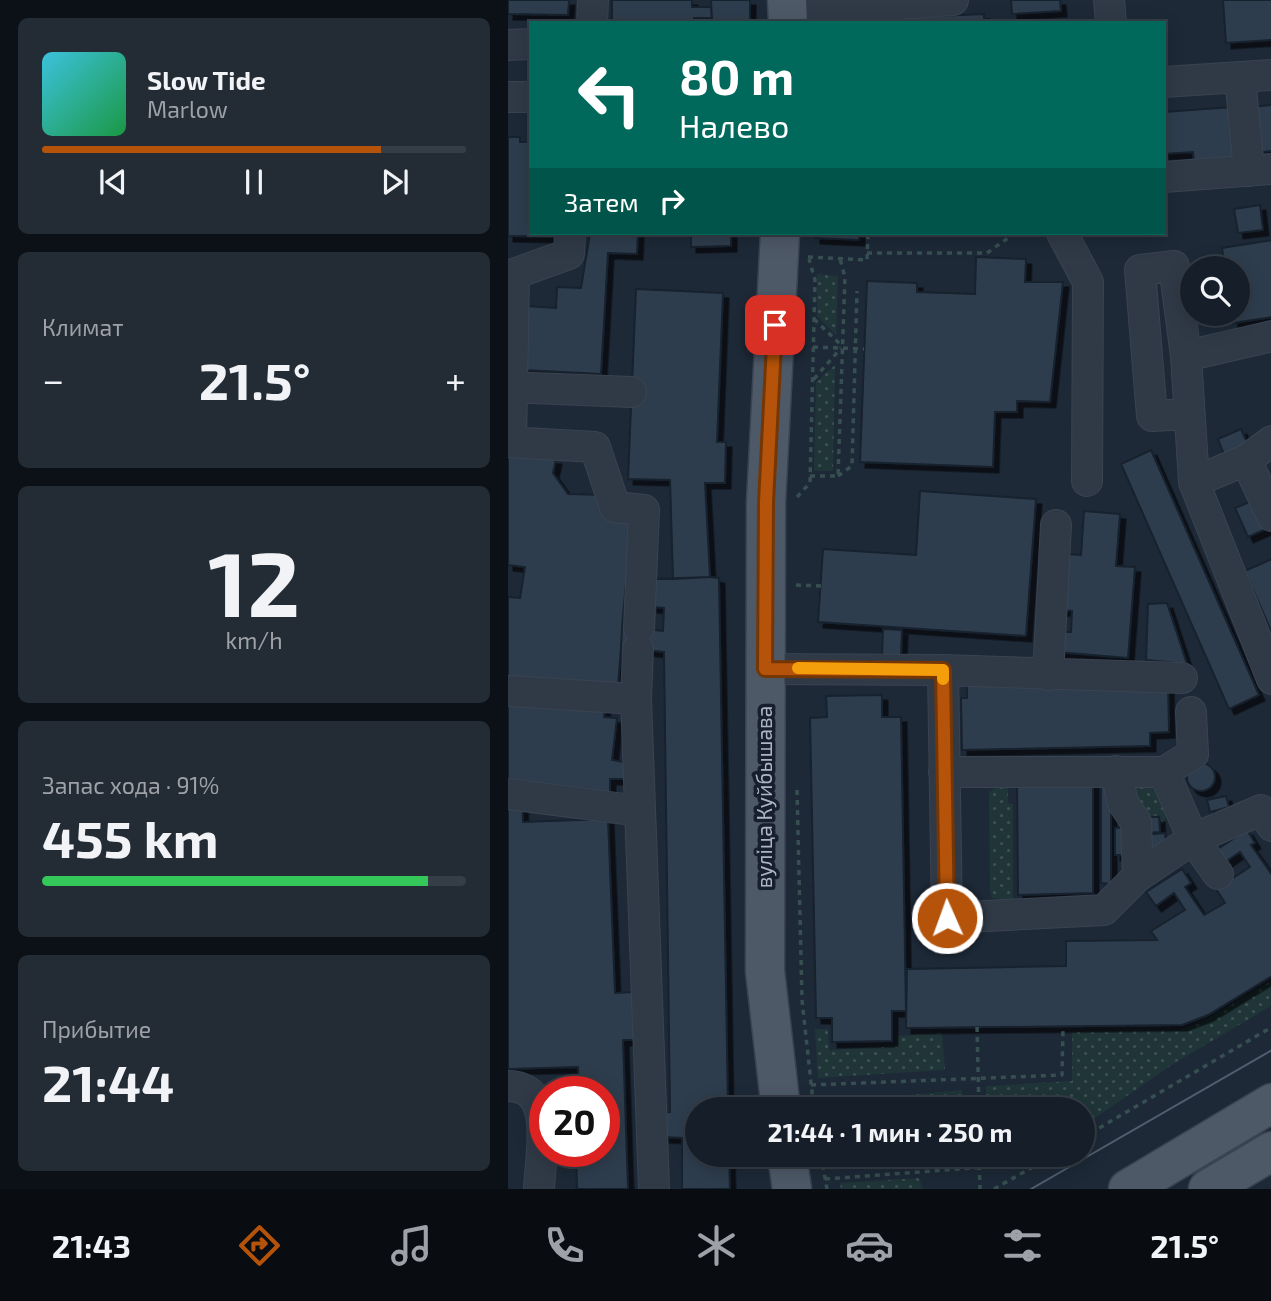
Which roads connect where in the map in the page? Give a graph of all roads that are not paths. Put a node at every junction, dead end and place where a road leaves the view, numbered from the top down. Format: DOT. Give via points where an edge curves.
graph roads {
  1 [pos="593,0"];
  2 [pos="953,0"];
  3 [pos="1109,0"];
  4 [pos="890,2"];
  5 [pos="787,11"];
  6 [pos="592,21"];
  7 [pos="1111,21"];
  8 [pos="529,44"];
  9 [pos="508,45"];
  10 [pos="1272,75"];
  11 [pos="1240,77"];
  12 [pos="1166,82"];
  13 [pos="508,97"];
  14 [pos="529,97"];
  15 [pos="1260,170"];
  16 [pos="1166,177"];
  17 [pos="570,235"];
  18 [pos="1063,235"];
  19 [pos="794,245"];
  20 [pos="511,276"];
  21 [pos="1272,336"];
  22 [pos="1186,356"];
  23 [pos="510,387"];
  24 [pos="631,392"];
  25 [pos="1189,414"];
  26 [pos="1272,441"];
  27 [pos="510,442"];
  28 [pos="1246,460"];
  29 [pos="1087,481"];
  30 [pos="1193,482"];
  31 [pos="1272,516"];
  32 [pos="1056,525"];
  33 [pos="765,669"];
  34 [pos="943,670"];
  35 [pos="1048,675"];
  36 [pos="1182,678"];
  37 [pos="1272,679"];
  38 [pos="509,691"];
  39 [pos="636,699"];
  40 [pos="1192,712"];
  41 [pos="1116,771"];
  42 [pos="944,772"];
  43 [pos="1164,772"];
  44 [pos="508,794"];
  45 [pos="640,811"];
  46 [pos="1272,826"];
  47 [pos="1193,839"];
  48 [pos="1218,874"];
  49 [pos="1139,876"];
  50 [pos="508,1086"];
  51 [pos="780,1097"];
  52 [pos="1272,1103"];
  53 [pos="1272,1151"];
  54 [pos="788,1167"];
  55 [pos="809,1184"];
  56 [pos="539,1189"];
  57 [pos="654,1189"];
  58 [pos="1128,1189"];
  59 [pos="1208,1189"];
  1 -- 6 [label="street"];
  2 -- 4 [label="street"];
  3 -- 7 [label="street"];
  4 -- 5 [label="street"];
  8 -- 9 [label="street"];
  10 -- 11 [label="street"];
  11 -- 12 [label="street"];
  11 -- 15 [label="street"];
  13 -- 14 [label="street"];
  15 -- 16 [label="street"];
  17 -- 20 [label="street" via="569,254"];
  18 -- 29 [label="street" via="1088,282"];
  19 -- 33 [label="main road, вуліца Куйбышава" via="766,502"];
  20 -- 23 [label="street"];
  21 -- 22 [label="street"];
  22 -- 25 [label="street"];
  22 -- 25 [label="street" via="1174,266 1140,271 1152,416"];
  23 -- 24 [label="street"];
  23 -- 27 [label="street"];
  25 -- 30 [label="street"];
  26 -- 28 [label="street"];
  27 -- 39 [label="street" via="595,447 615,507 644,510"];
  28 -- 30 [label="street"];
  28 -- 31 [label="street"];
  30 -- 37 [label="street"];
  32 -- 35 [label="street"];
  33 -- 34 [label="street"];
  33 -- 51 [label="main road, вуліца Куйбышава" via="765,971"];
  34 -- 35 [label="street"];
  34 -- 42 [label="street"];
  35 -- 36 [label="street"];
  38 -- 39 [label="street"];
  39 -- 45 [label="street"];
  40 -- 43 [label="street" via="1193,754"];
  41 -- 42 [label="street"];
  41 -- 43 [label="street"];
  41 -- 49 [label="street" via="1123,803 1136,822"];
  42 -- 49 [label="street" via="947,918 1104,911"];
  43 -- 47 [label="street"];
  44 -- 45 [label="street"];
  45 -- 57 [label="street"];
  46 -- 47 [label="street" via="1261,810"];
  47 -- 48 [label="street"];
  47 -- 49 [label="street"];
  50 -- 56 [label="street" via="527,1089 538,1100 542,1116"];
  52 -- 58 [label="main road"];
  53 -- 59 [label="main road"];
  54 -- 55 [label="main road"];
}
